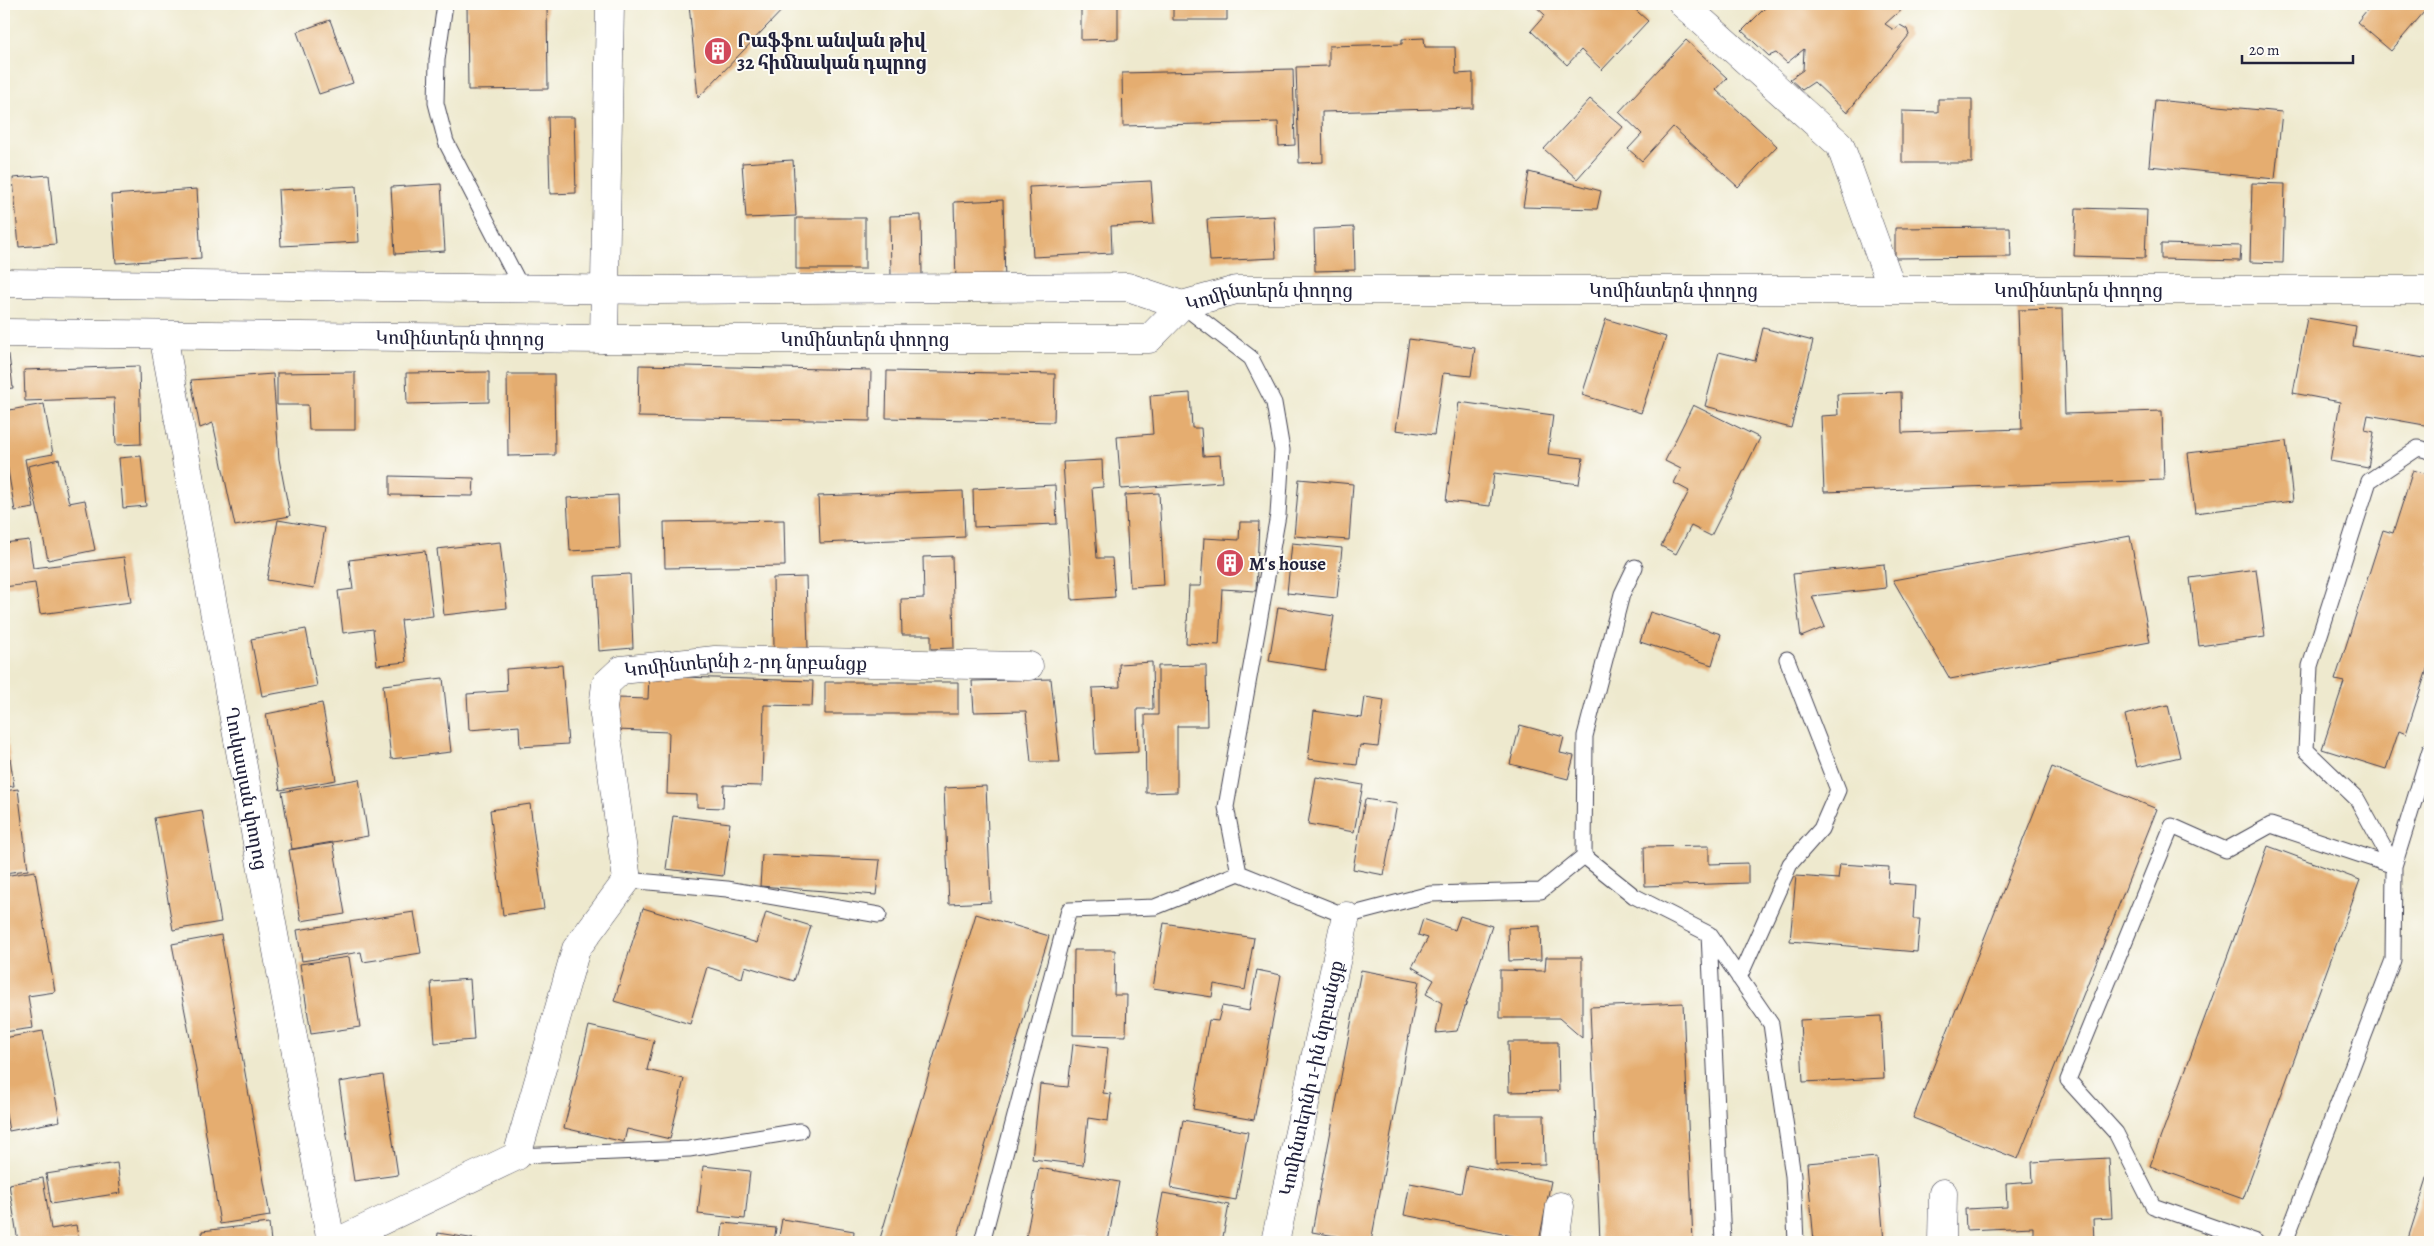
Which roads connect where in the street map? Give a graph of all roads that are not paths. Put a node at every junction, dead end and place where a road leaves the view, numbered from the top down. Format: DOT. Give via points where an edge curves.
graph roads {
  1 [pos="445,4"];
  2 [pos="610,4"];
  3 [pos="1683,4"];
  4 [pos="4,283"];
  5 [pos="522,289"];
  6 [pos="606,289"];
  7 [pos="1892,289"];
  8 [pos="2430,290"];
  9 [pos="1182,305"];
  10 [pos="4,332"];
  11 [pos="163,334"];
  12 [pos="604,339"];
  13 [pos="2430,451"];
  14 [pos="1635,567"];
  15 [pos="1787,659"];
  16 [pos="1028,666"];
  17 [pos="2430,750"];
  18 [pos="1584,856"];
  19 [pos="2394,866"];
  20 [pos="1239,872"];
  21 [pos="627,880"];
  22 [pos="879,915"];
  23 [pos="1346,916"];
  24 [pos="1709,934"];
  25 [pos="1739,978"];
  26 [pos="800,1131"];
  27 [pos="518,1156"];
  28 [pos="1944,1193"];
  29 [pos="1560,1206"];
  30 [pos="331,1242"];
  31 [pos="337,1242"];
  32 [pos="982,1242"];
  33 [pos="1275,1242"];
  34 [pos="1555,1242"];
  35 [pos="1723,1242"];
  36 [pos="1796,1242"];
  37 [pos="1942,1242"];
  38 [pos="2256,1242"];
  39 [pos="2285,1242"];
  1 -- 5 [label="lane" via="437,60 436,103 446,142"];
  2 -- 6 [label="street"];
  3 -- 7 [label="street" via="1840,145"];
  4 -- 5 [label="street"];
  5 -- 6 [label="street"];
  6 -- 9 [label="street" via="1128,287"];
  6 -- 12 [label="street"];
  7 -- 8 [label="street, Կոմինտերն փողոց"];
  7 -- 9 [label="street, Կոմինտերն փողոց" via="1236,290"];
  9 -- 12 [label="street, Կոմինտերն փողոց" via="1148,339"];
  9 -- 20 [label="lane" via="1252,358 1274,403 1282,450 1278,514 1226,807"];
  10 -- 11 [label="street, Կոմինտերն փողոց"];
  11 -- 12 [label="street, Կոմինտերն փողոց"];
  11 -- 30 [label="street, Ղուկասյան փողոց"];
  13 -- 19 [label="lane" via="2418,448 2369,481 2310,666 2306,750 2357,799"];
  14 -- 18 [label="lane" via="1622,594 1585,736"];
  15 -- 25 [label="lane" via="1838,790 1821,830 1790,864"];
  16 -- 21 [label="street, Կոմինտերնի 2-րդ նրբանցք" via="715,660 621,670 606,684 604,708"];
  17 -- 19 [label="lane"];
  18 -- 23 [label="lane" via="1541,891 1430,894"];
  18 -- 24 [label="lane" via="1634,896"];
  19 -- 38 [label="lane" via="2271,824 2226,850 2172,826 2068,1080 2116,1133 2153,1206"];
  19 -- 39 [label="lane" via="2394,960"];
  20 -- 23 [label="lane"];
  20 -- 32 [label="lane" via="1155,907 1069,910"];
  21 -- 22 [label="lane" via="727,889"];
  21 -- 27 [label="street" via="576,948"];
  23 -- 33 [label="street, Կոմինտերնի 1-ին նրբանցք"];
  24 -- 25 [label="lane"];
  24 -- 35 [label="lane"];
  25 -- 36 [label="lane" via="1771,1024 1792,1176"];
  26 -- 27 [label="lane" via="689,1149"];
  27 -- 31 [label="street"];
  28 -- 37 [label="street"];
  29 -- 34 [label="street"];
}
